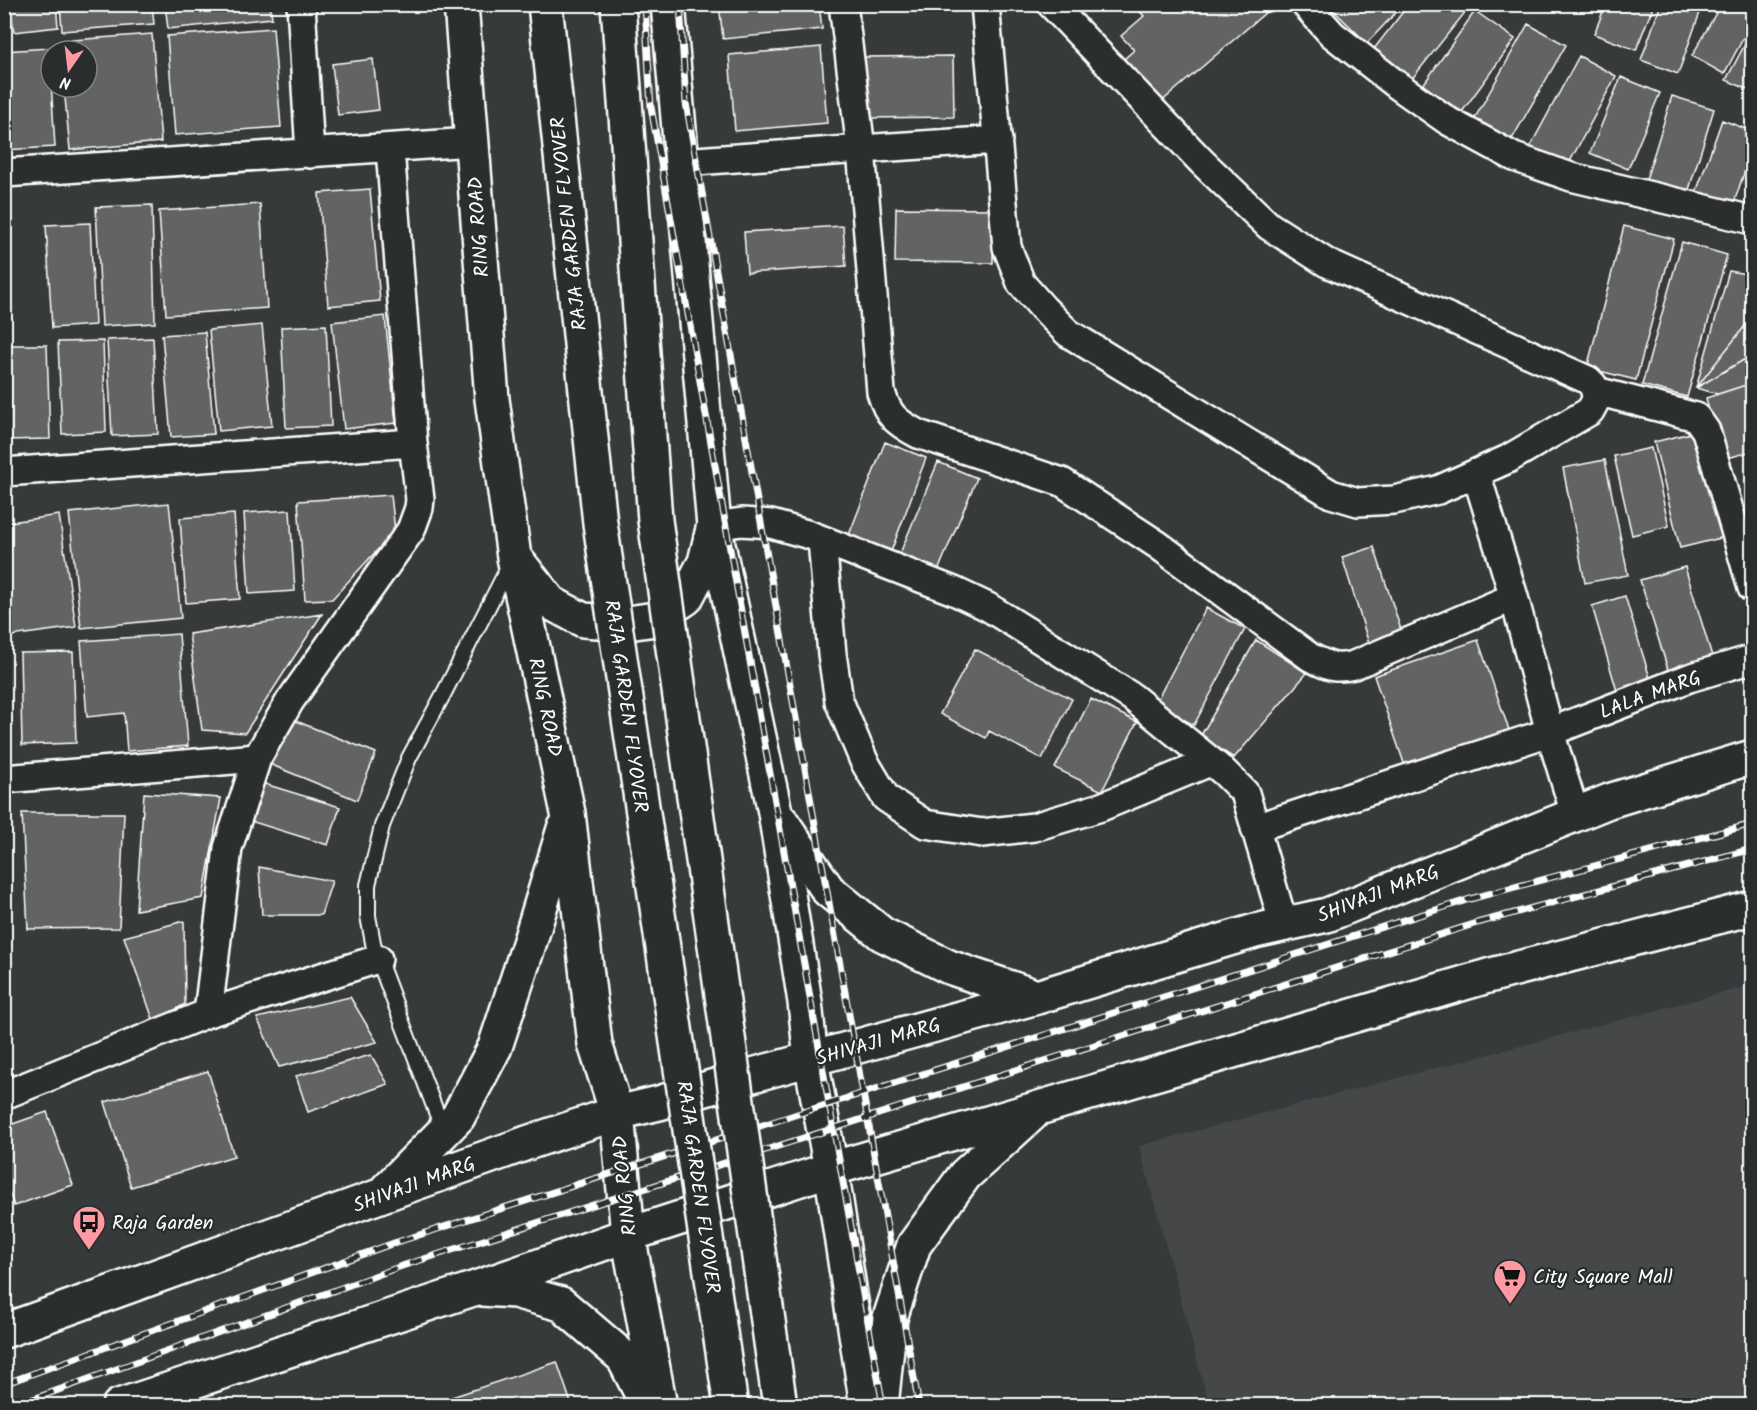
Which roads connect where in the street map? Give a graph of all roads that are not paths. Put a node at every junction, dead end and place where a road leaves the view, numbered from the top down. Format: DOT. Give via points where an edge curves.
graph roads {
  1 [pos="301,4"];
  2 [pos="462,4"];
  3 [pos="545,4"];
  4 [pos="618,4"];
  5 [pos="668,4"];
  6 [pos="843,4"];
  7 [pos="985,4"];
  8 [pos="1052,4"];
  9 [pos="1305,4"];
  10 [pos="998,140"];
  11 [pos="472,142"];
  12 [pos="390,149"];
  13 [pos="861,149"];
  14 [pos="310,154"];
  15 [pos="682,162"];
  16 [pos="4,173"];
  17 [pos="1752,220"];
  18 [pos="1596,391"];
  19 [pos="413,443"];
  20 [pos="4,472"];
  21 [pos="1476,473"];
  22 [pos="714,526"];
  23 [pos="822,540"];
  24 [pos="514,557"];
  25 [pos="1752,588"];
  26 [pos="1514,597"];
  27 [pos="1752,659"];
  28 [pos="1550,732"];
  29 [pos="1752,757"];
  30 [pos="256,758"];
  31 [pos="1210,762"];
  32 [pos="4,779"];
  33 [pos="775,812"];
  34 [pos="568,813"];
  35 [pos="1575,814"];
  36 [pos="1255,828"];
  37 [pos="1752,908"];
  38 [pos="1284,925"];
  39 [pos="378,959"];
  40 [pos="1037,997"];
  41 [pos="208,1013"];
  42 [pos="811,1060"];
  43 [pos="4,1095"];
  44 [pos="1037,1109"];
  45 [pos="617,1113"];
  46 [pos="443,1132"];
  47 [pos="831,1169"];
  48 [pos="381,1196"];
  49 [pos="628,1234"];
  50 [pos="472,1289"];
  51 [pos="4,1331"];
  52 [pos="123,1405"];
  53 [pos="648,1406"];
  54 [pos="660,1406"];
  55 [pos="731,1406"];
  56 [pos="780,1406"];
  57 [pos="867,1406"];
  58 [pos="881,1406"];
  1 -- 14 [label="street"];
  2 -- 11 [label="main road, RING ROAD"];
  3 -- 55 [label="main road, RAJA GARDEN FLYOVER, bridge" via="600,523"];
  4 -- 56 [label="main road, bridge" via="655,520"];
  5 -- 15 [label="main road"];
  6 -- 13 [label="street"];
  7 -- 10 [label="street"];
  8 -- 18 [label="street" via="1202,162 1269,226 1327,263 1588,380"];
  9 -- 17 [label="street" via="1332,34 1397,85 1448,121 1514,158 1571,177"];
  10 -- 13 [label="street"];
  10 -- 21 [label="street" via="1007,247 1021,283 1068,333 1337,496 1358,502 1394,500 1438,490"];
  11 -- 12 [label="street"];
  11 -- 24 [label="main road, RING ROAD" via="492,399"];
  12 -- 14 [label="street"];
  12 -- 19 [label="street"];
  13 -- 15 [label="street"];
  13 -- 26 [label="street" via="881,392 886,408 899,424 918,434 1062,482 1158,545 1325,665 1354,665"];
  14 -- 16 [label="street"];
  15 -- 22 [label="main road"];
  18 -- 21 [label="street" via="1590,411"];
  18 -- 25 [label="street" via="1696,417 1706,431"];
  19 -- 20 [label="street"];
  19 -- 30 [label="street" via="420,499 411,530 290,701"];
  21 -- 26 [label="street"];
  22 -- 23 [label="street" via="742,522 771,524"];
  22 -- 24 [label="main road" via="705,562 686,598 655,619 628,623 583,620 551,603"];
  22 -- 33 [label="main road"];
  23 -- 31 [label="street" via="988,607 1132,698"];
  23 -- 31 [label="street" via="839,701 864,761 886,798 925,824 982,833 1034,826 1101,807"];
  24 -- 34 [label="main road, RING ROAD"];
  24 -- 39 [label="lane" via="409,758 382,826 368,885 368,916"];
  26 -- 28 [label="street"];
  27 -- 28 [label="street, LALA MARG" via="1689,678"];
  28 -- 35 [label="street"];
  28 -- 36 [label="street, LALA MARG"];
  29 -- 35 [label="main road, SHIVAJI MARG"];
  30 -- 32 [label="street"];
  30 -- 41 [label="street" via="228,848"];
  31 -- 36 [label="street" via="1245,793"];
  33 -- 40 [label="main road" via="828,890 882,933 949,967"];
  33 -- 42 [label="main road"];
  34 -- 45 [label="main road, RING ROAD" via="595,1044"];
  34 -- 46 [label="main road" via="495,1047 458,1117"];
  35 -- 38 [label="main road, SHIVAJI MARG" via="1327,915"];
  36 -- 38 [label="street"];
  37 -- 44 [label="main road" via="1488,976"];
  38 -- 40 [label="main road, SHIVAJI MARG"];
  39 -- 41 [label="street"];
  39 -- 46 [label="lane"];
  40 -- 42 [label="main road, SHIVAJI MARG"];
  41 -- 43 [label="street"];
  42 -- 45 [label="main road, SHIVAJI MARG"];
  42 -- 47 [label="main road"];
  44 -- 47 [label="main road"];
  44 -- 58 [label="main road" via="964,1175 914,1245 890,1318"];
  45 -- 48 [label="main road, SHIVAJI MARG"];
  45 -- 49 [label="main road, RING ROAD"];
  46 -- 48 [label="main road"];
  47 -- 49 [label="main road"];
  47 -- 57 [label="main road"];
  48 -- 51 [label="main road, SHIVAJI MARG"];
  49 -- 50 [label="main road"];
  49 -- 54 [label="main road, RING ROAD"];
  50 -- 52 [label="main road"];
  50 -- 53 [label="main road" via="515,1291 561,1304 624,1357"];
}
